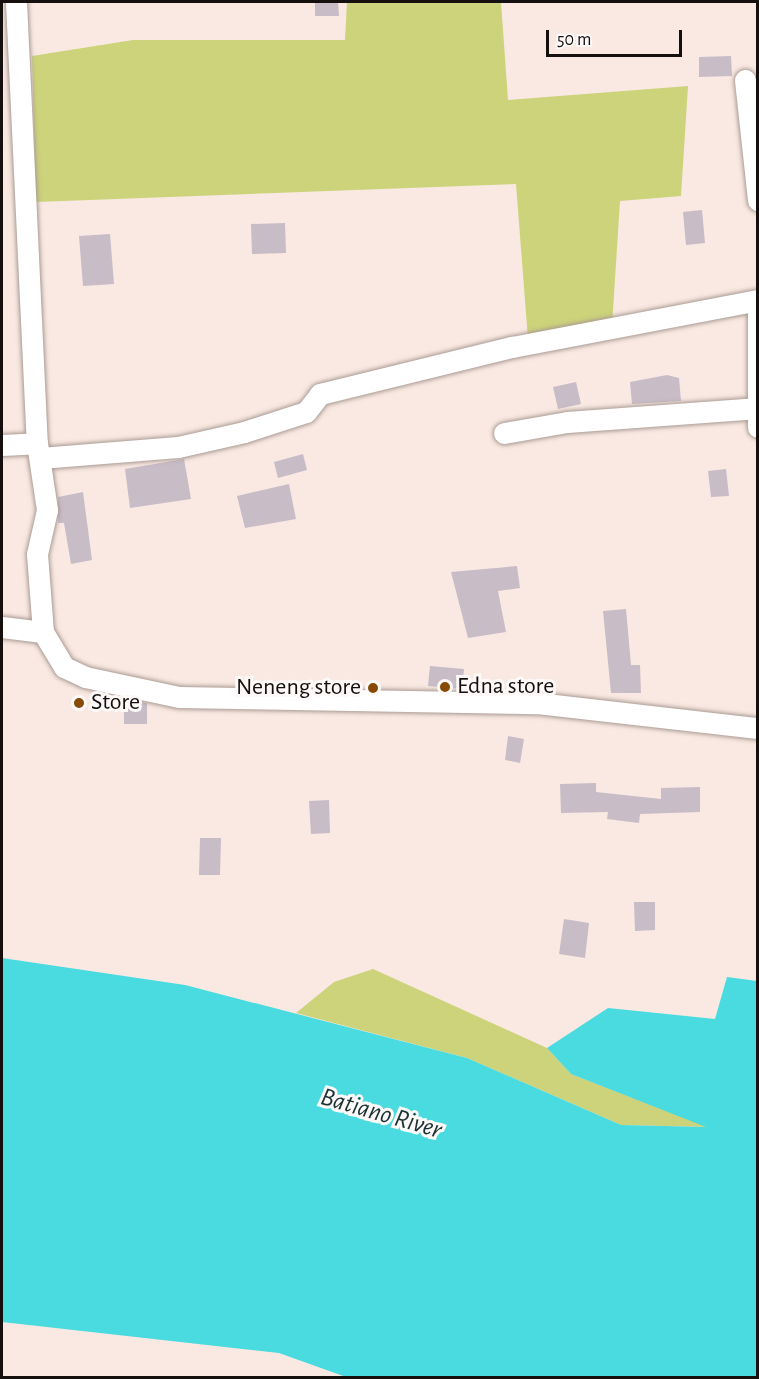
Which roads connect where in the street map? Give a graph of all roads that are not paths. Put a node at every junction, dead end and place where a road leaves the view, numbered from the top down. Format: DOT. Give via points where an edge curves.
graph roads {
  1 [pos="16,2"];
  2 [pos="745,80"];
  3 [pos="758,200"];
  4 [pos="758,300"];
  5 [pos="758,311"];
  6 [pos="757,415"];
  7 [pos="504,433"];
  8 [pos="2,445"];
  9 [pos="38,451"];
  10 [pos="2,627"];
  11 [pos="43,632"];
  12 [pos="758,728"];
  1 -- 9 [label="street"];
  2 -- 3 [label="street"];
  4 -- 9 [label="street" via="512,347 320,394 306,412 233,435 177,447"];
  5 -- 6 [label="street"];
  6 -- 7 [label="street" via="567,422"];
  8 -- 9 [label="street"];
  9 -- 11 [label="street" via="47,510 37,554"];
  10 -- 11 [label="street"];
  11 -- 12 [label="street" via="64,667 112,686 179,697 537,703"];
}
